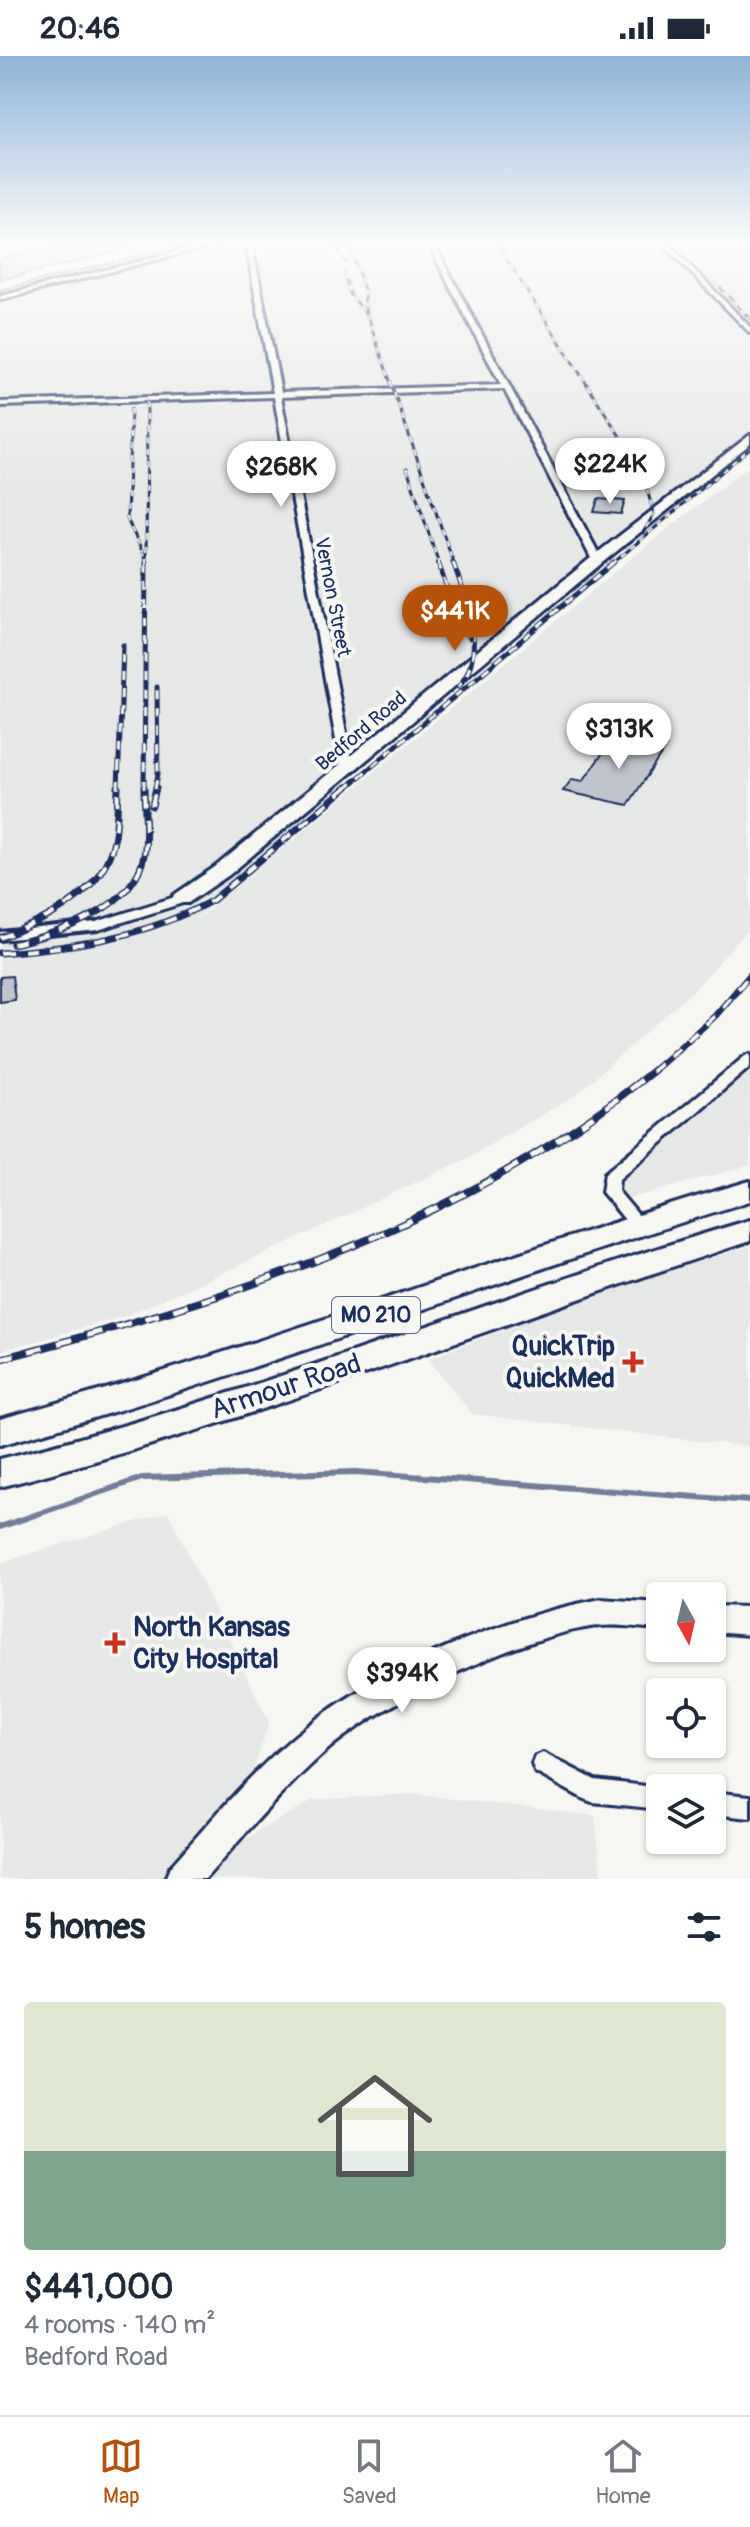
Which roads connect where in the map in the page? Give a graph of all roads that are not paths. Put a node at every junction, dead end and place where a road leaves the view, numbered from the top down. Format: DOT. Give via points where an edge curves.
graph roads {
  1 [pos="264,329"];
  2 [pos="475,329"];
  3 [pos="505,387"];
  4 [pos="276,394"];
  5 [pos="0,404"];
  6 [pos="750,438"];
  7 [pos="597,560"];
  8 [pos="347,768"];
  9 [pos="181,899"];
  10 [pos="0,936"];
  11 [pos="750,1059"];
  12 [pos="750,1191"];
  13 [pos="698,1205"];
  14 [pos="637,1223"];
  15 [pos="750,1230"];
  16 [pos="675,1254"];
  17 [pos="0,1432"];
  18 [pos="0,1473"];
  19 [pos="646,1615"];
  20 [pos="726,1620"];
  21 [pos="750,1621"];
  22 [pos="543,1764"];
  23 [pos="646,1797"];
  24 [pos="726,1804"];
  25 [pos="750,1807"];
  26 [pos="182,1879"];
  1 -- 4 [label="street, Vernon Street"];
  2 -- 3 [label="street"];
  3 -- 4 [label="street"];
  3 -- 7 [label="street"];
  4 -- 5 [label="street"];
  4 -- 8 [label="street, Vernon Street"];
  6 -- 7 [label="street, Bedford Road"];
  7 -- 8 [label="street, Bedford Road"];
  8 -- 9 [label="street, Bedford Road"];
  9 -- 10 [label="street" via="98,926"];
  11 -- 14 [label="street" via="611,1177 610,1192"];
  12 -- 13 [label="highway, Armour Road / MO 210"];
  13 -- 14 [label="highway, Armour Road / MO 210"];
  13 -- 16 [label="highway" via="676,1229"];
  14 -- 17 [label="highway, Armour Road / MO 210" via="182,1382"];
  15 -- 16 [label="highway, Armour Road / MO 210"];
  16 -- 18 [label="highway, Armour Road / MO 210" via="277,1392"];
  19 -- 26 [label="street" via="601,1612 550,1622 466,1654 369,1702 316,1739"];
  20 -- 21 [label="street"];
  22 -- 23 [label="street" via="592,1791"];
  24 -- 25 [label="street"];
}
